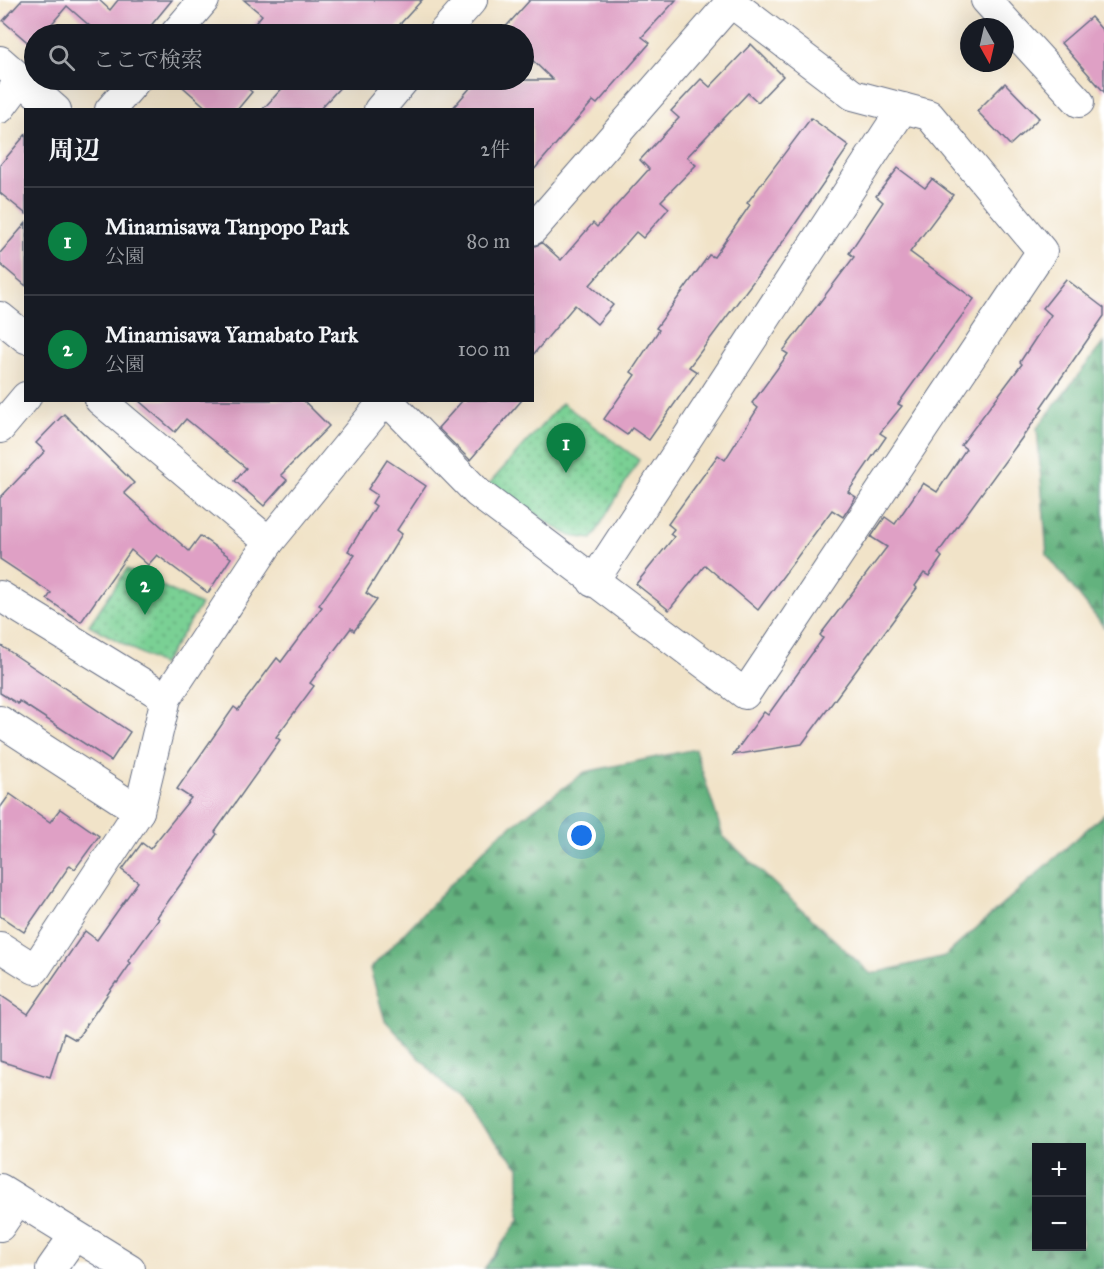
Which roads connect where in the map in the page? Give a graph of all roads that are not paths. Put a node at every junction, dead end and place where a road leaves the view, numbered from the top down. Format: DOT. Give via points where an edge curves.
graph roads {
  1 [pos="204,0"];
  2 [pos="472,0"];
  3 [pos="986,0"];
  4 [pos="730,1"];
  5 [pos="184,24"];
  6 [pos="451,24"];
  7 [pos="11,70"];
  8 [pos="24,82"];
  9 [pos="34,90"];
  10 [pos="127,90"];
  11 [pos="396,90"];
  12 [pos="1079,102"];
  13 [pos="0,108"];
  14 [pos="54,108"];
  15 [pos="112,108"];
  16 [pos="381,108"];
  17 [pos="903,108"];
  18 [pos="534,228"];
  19 [pos="0,317"];
  20 [pos="24,336"];
  21 [pos="24,399"];
  22 [pos="102,402"];
  23 [pos="384,402"];
  24 [pos="388,402"];
  25 [pos="0,428"];
  26 [pos="269,542"];
  27 [pos="593,582"];
  28 [pos="0,596"];
  29 [pos="166,698"];
  30 [pos="0,721"];
  31 [pos="139,811"];
  32 [pos="0,946"];
  33 [pos="9,1195"];
  34 [pos="0,1227"];
  35 [pos="74,1236"];
  36 [pos="51,1269"];
  37 [pos="130,1269"];
  1 -- 5 [label="street"];
  2 -- 6 [label="street"];
  3 -- 12 [label="street"];
  4 -- 17 [label="street" via="853,95"];
  4 -- 18 [label="street"];
  7 -- 8 [label="street"];
  7 -- 13 [label="street"];
  9 -- 14 [label="street"];
  10 -- 15 [label="street"];
  11 -- 16 [label="street"];
  17 -- 27 [label="street"];
  17 -- 27 [label="street" via="929,115 1042,251 746,694"];
  19 -- 20 [label="street"];
  21 -- 25 [label="street"];
  22 -- 26 [label="street"];
  23 -- 26 [label="street"];
  24 -- 27 [label="street" via="478,494"];
  26 -- 29 [label="street"];
  28 -- 29 [label="street"];
  29 -- 31 [label="street"];
  30 -- 31 [label="street"];
  31 -- 32 [label="street" via="35,969"];
  33 -- 34 [label="street"];
  33 -- 35 [label="street"];
  35 -- 36 [label="street"];
  35 -- 37 [label="street"];
}
